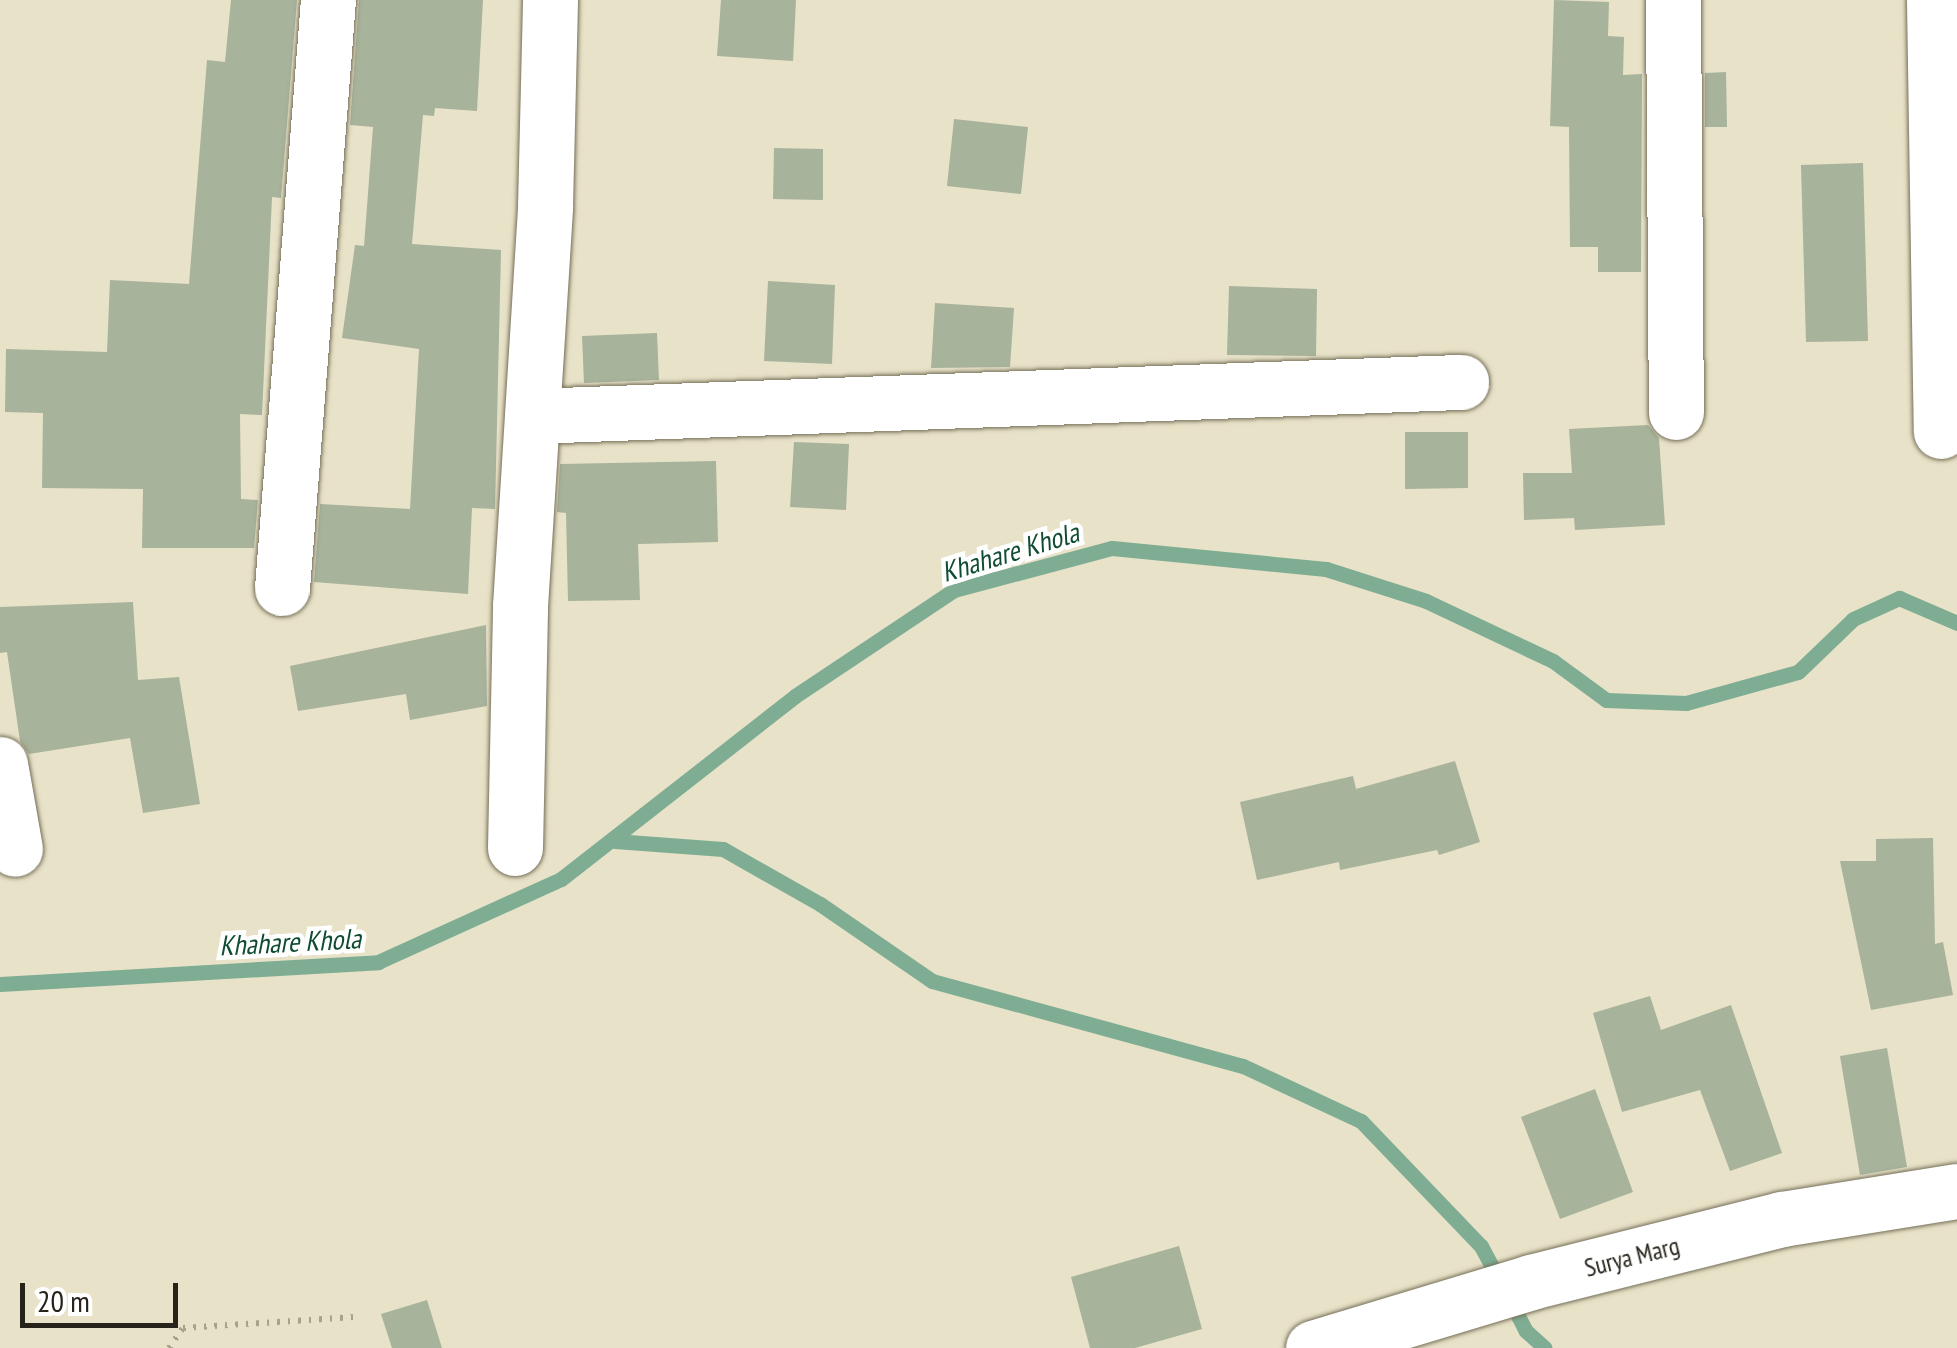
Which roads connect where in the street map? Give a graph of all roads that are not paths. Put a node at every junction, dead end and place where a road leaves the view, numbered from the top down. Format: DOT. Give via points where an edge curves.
graph roads {
  1 [pos="328,0"];
  2 [pos="550,0"];
  3 [pos="1673,0"];
  4 [pos="1934,0"];
  5 [pos="1461,382"];
  6 [pos="1676,412"];
  7 [pos="532,416"];
  8 [pos="1942,430"];
  9 [pos="282,588"];
  10 [pos="0,764"];
  11 [pos="515,848"];
  12 [pos="15,849"];
  13 [pos="1957,1191"];
  14 [pos="1313,1348"];
  1 -- 9 [label="street"];
  2 -- 7 [label="street"];
  3 -- 6 [label="street"];
  4 -- 8 [label="street"];
  5 -- 7 [label="street"];
  7 -- 11 [label="street"];
  10 -- 12 [label="street"];
  13 -- 14 [label="street, Surya Marg" via="1782,1219 1531,1282"];
}
